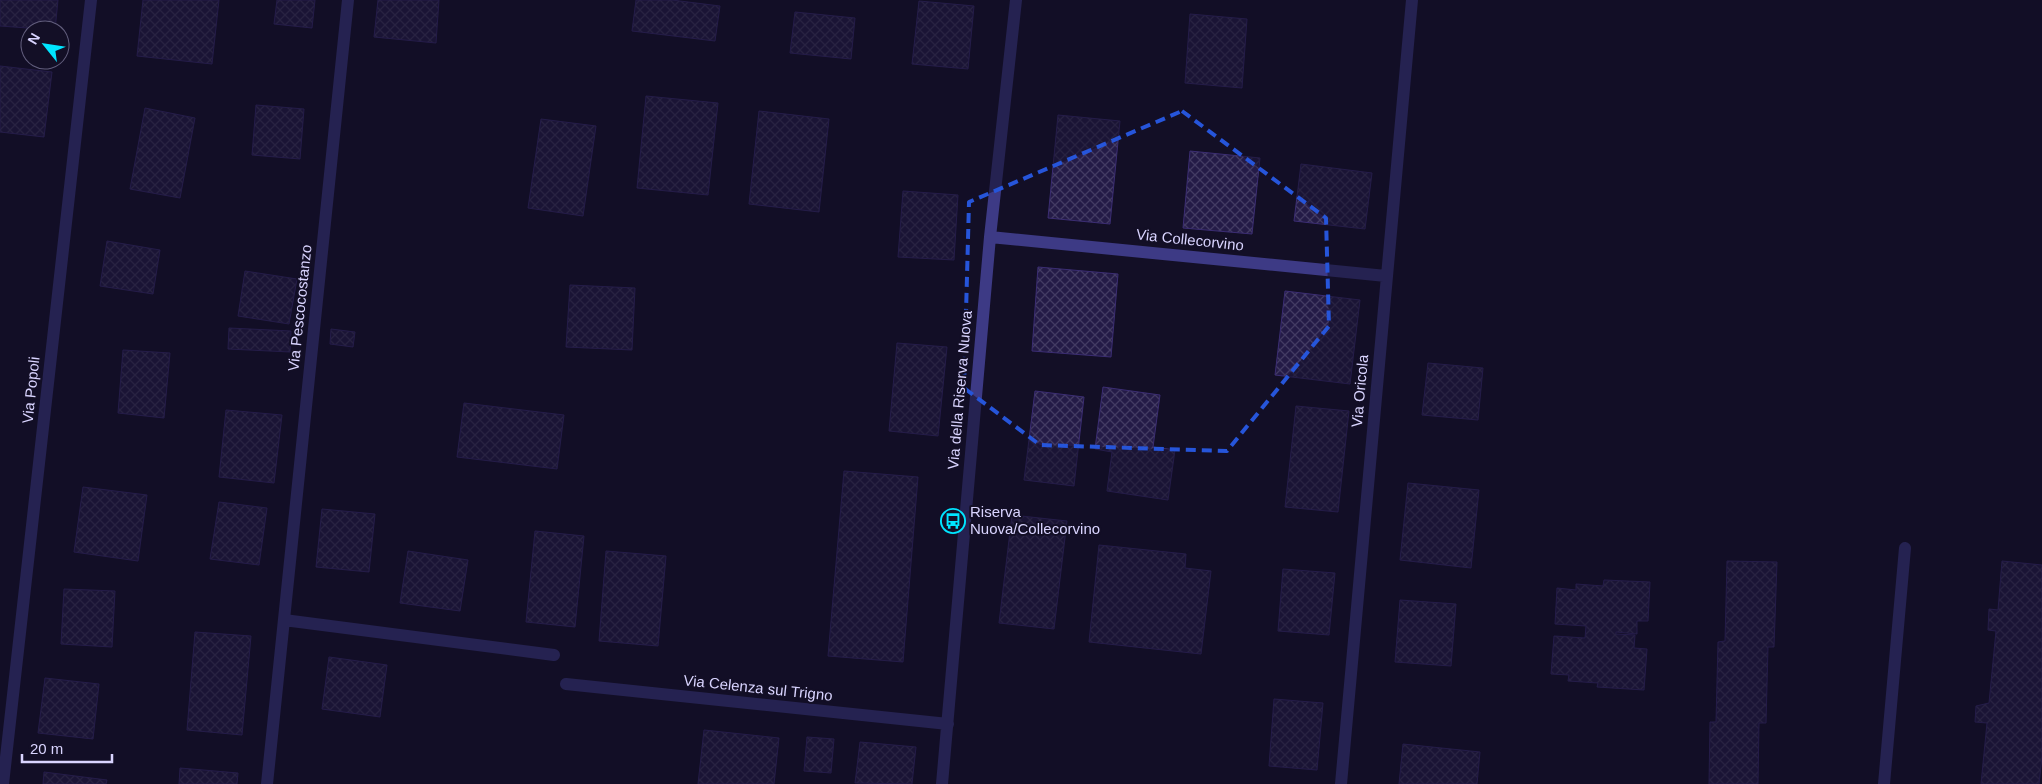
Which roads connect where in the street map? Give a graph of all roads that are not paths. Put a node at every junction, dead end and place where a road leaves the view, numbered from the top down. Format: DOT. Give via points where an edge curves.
graph roads {
  1 [pos="91,0"];
  2 [pos="348,0"];
  3 [pos="1016,0"];
  4 [pos="1412,0"];
  5 [pos="990,237"];
  6 [pos="1386,276"];
  7 [pos="1905,548"];
  8 [pos="284,620"];
  9 [pos="554,655"];
  10 [pos="566,684"];
  11 [pos="948,724"];
  12 [pos="3,784"];
  13 [pos="267,784"];
  14 [pos="942,784"];
  15 [pos="1341,784"];
  16 [pos="1884,784"];
  1 -- 12 [label="street, Via Popoli"];
  2 -- 8 [label="street, Via Pescocostanzo"];
  3 -- 5 [label="street, Via della Riserva Nuova"];
  4 -- 6 [label="street, Via Oricola"];
  5 -- 6 [label="street, Via Collecorvino"];
  5 -- 11 [label="street, Via della Riserva Nuova"];
  6 -- 15 [label="street, Via Oricola"];
  7 -- 16 [label="street"];
  8 -- 9 [label="street"];
  8 -- 13 [label="street, Via Pescocostanzo"];
  10 -- 11 [label="street, Via Celenza sul Trigno"];
  11 -- 14 [label="street, Via della Riserva Nuova"];
}
